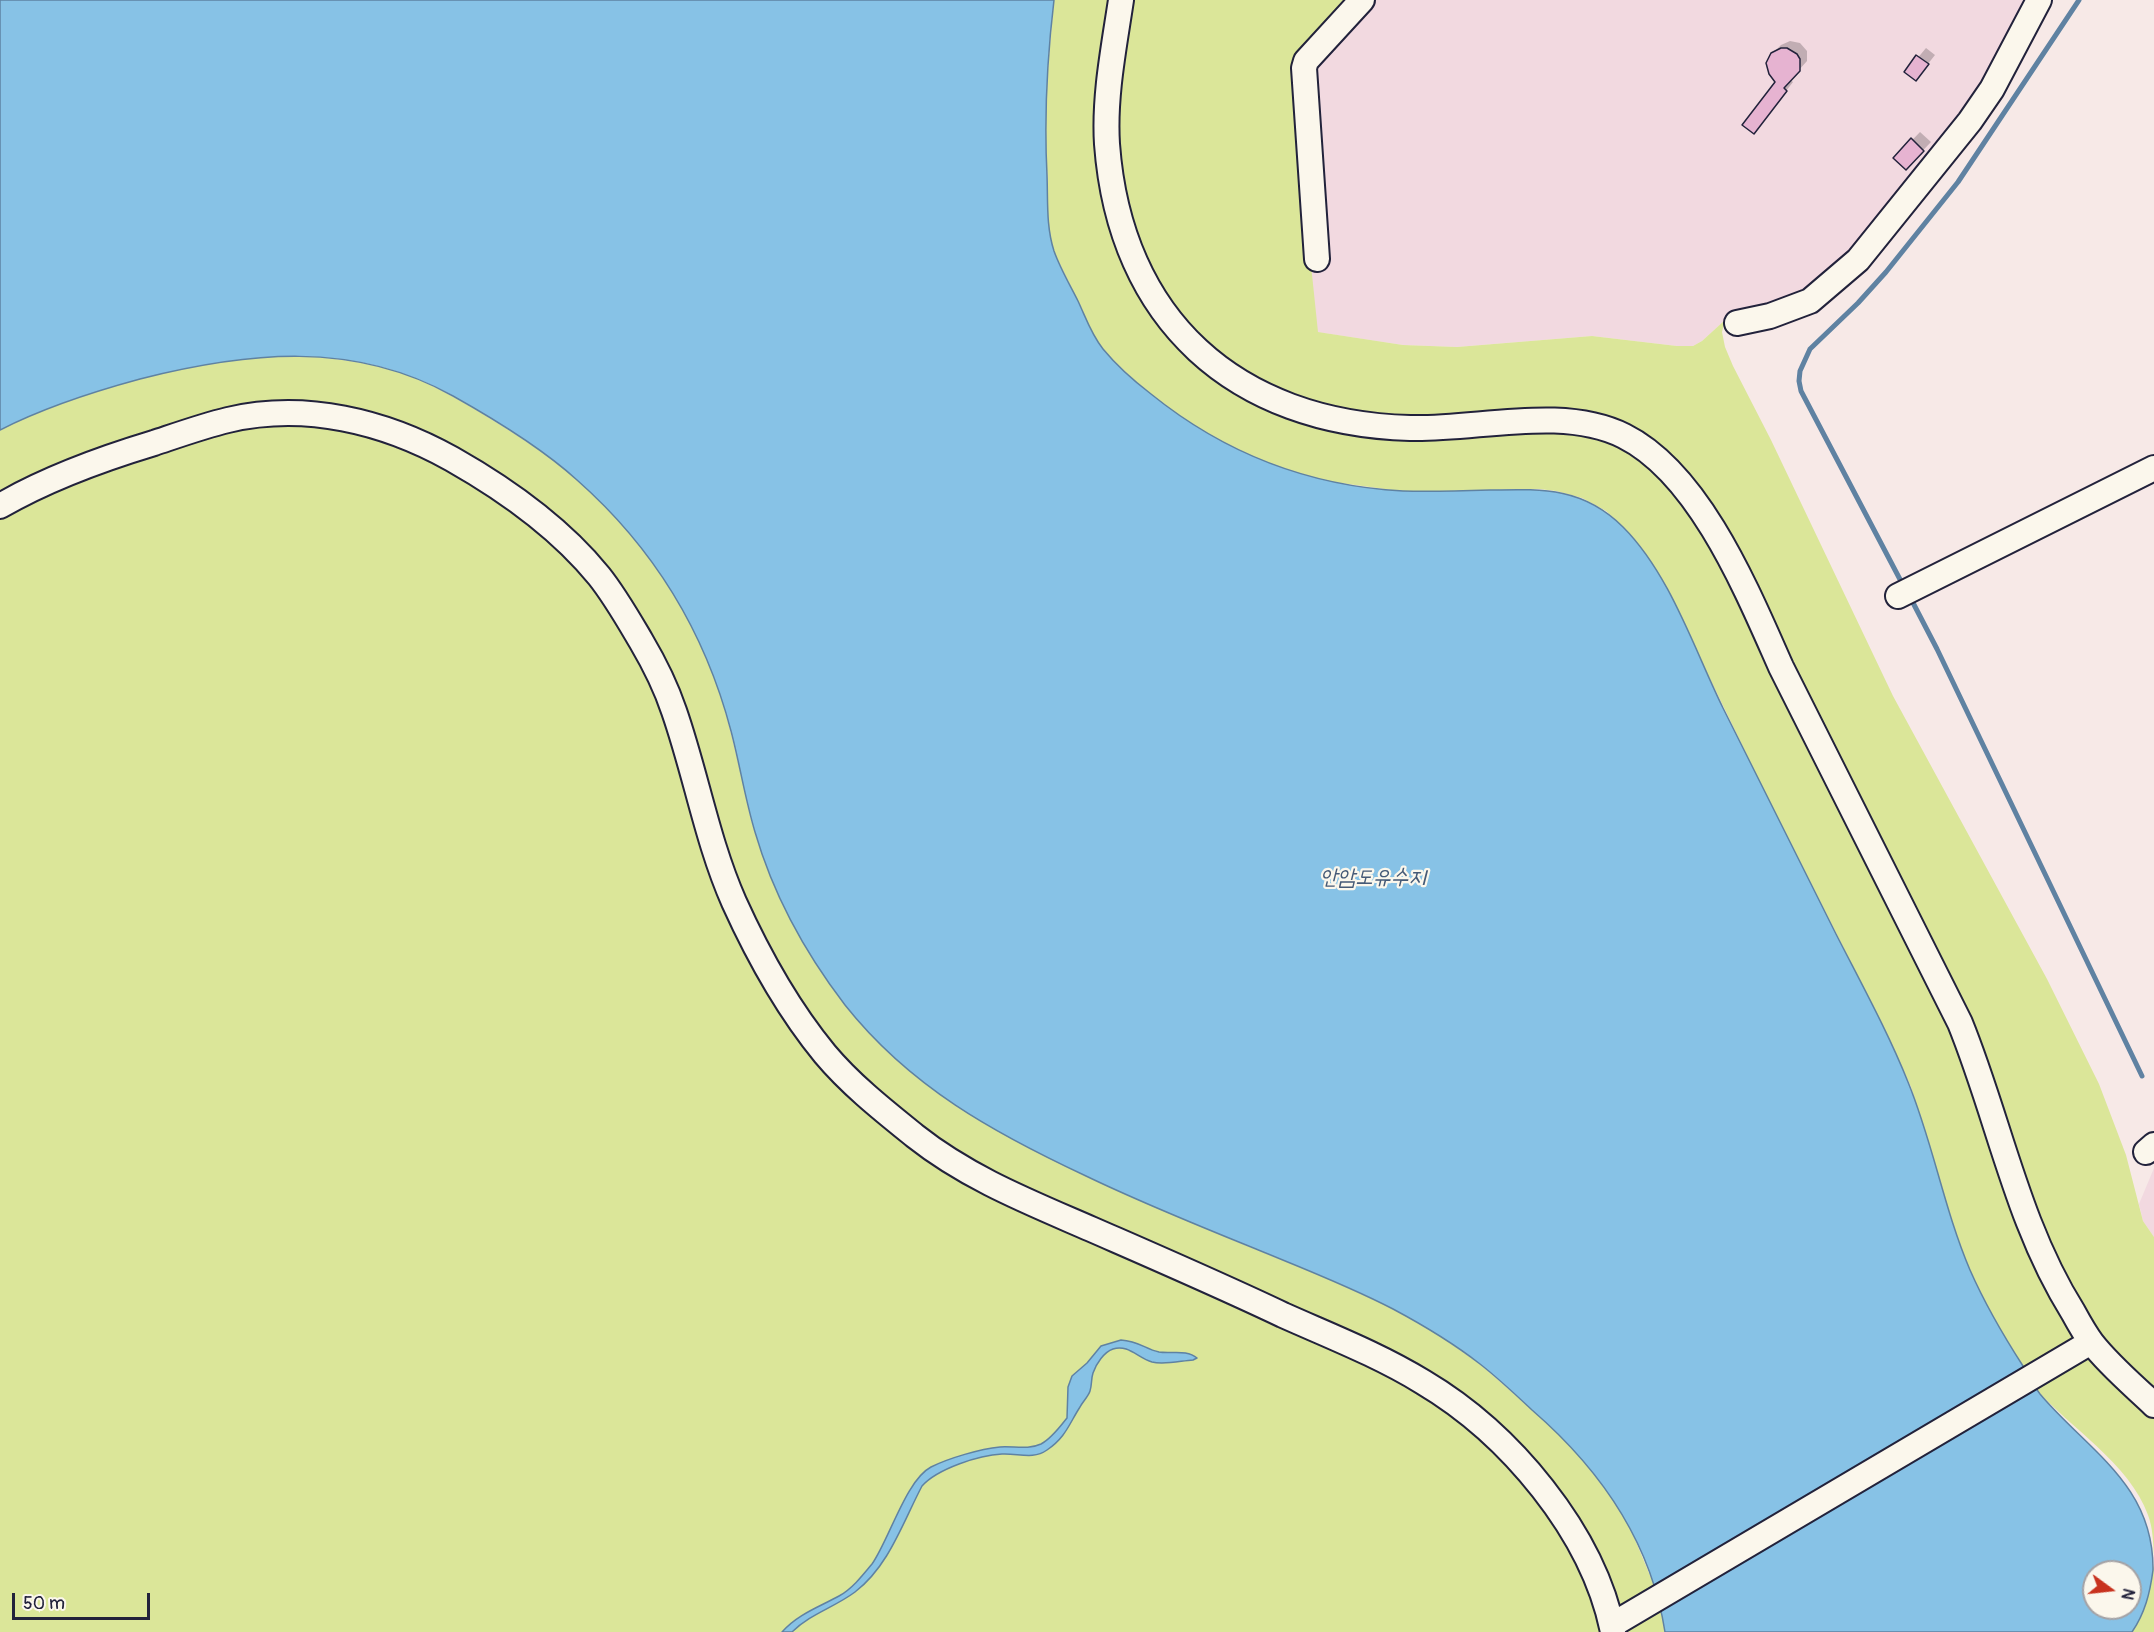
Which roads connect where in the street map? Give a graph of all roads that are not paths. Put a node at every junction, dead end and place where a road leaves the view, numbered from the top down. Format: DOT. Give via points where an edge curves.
graph roads {
  1 [pos="1121,0"];
  2 [pos="1362,0"];
  3 [pos="2039,0"];
  4 [pos="1317,259"];
  5 [pos="1737,323"];
  6 [pos="2154,468"];
  7 [pos="0,506"];
  8 [pos="1908,591"];
  9 [pos="2083,1347"];
  10 [pos="2154,1405"];
  11 [pos="1612,1628"];
  1 -- 9 [label="lane" via="1107,111 1111,177 1129,250 1142,278 1156,302 1195,348 1266,396 1337,420 1413,428 1566,421 1607,429 1650,453 1700,508 1960,1023 1977,1063 2022,1209"];
  2 -- 4 [label="lane" via="1306,61 1304,68"];
  3 -- 5 [label="lane" via="1992,90 1858,260 1810,302"];
  6 -- 8 [label="lane"];
  7 -- 11 [label="lane" via="59,476 118,454 227,420 286,413 318,414 374,425 425,445 488,480 577,552 626,617 674,709 722,869 747,928 801,1020 825,1054 852,1082 938,1154 991,1185 1346,1343 1447,1397 1502,1444 1539,1484 1585,1555"];
  9 -- 10 [label="lane"];
  9 -- 11 [label="lane" via="1634,1611"];
}
